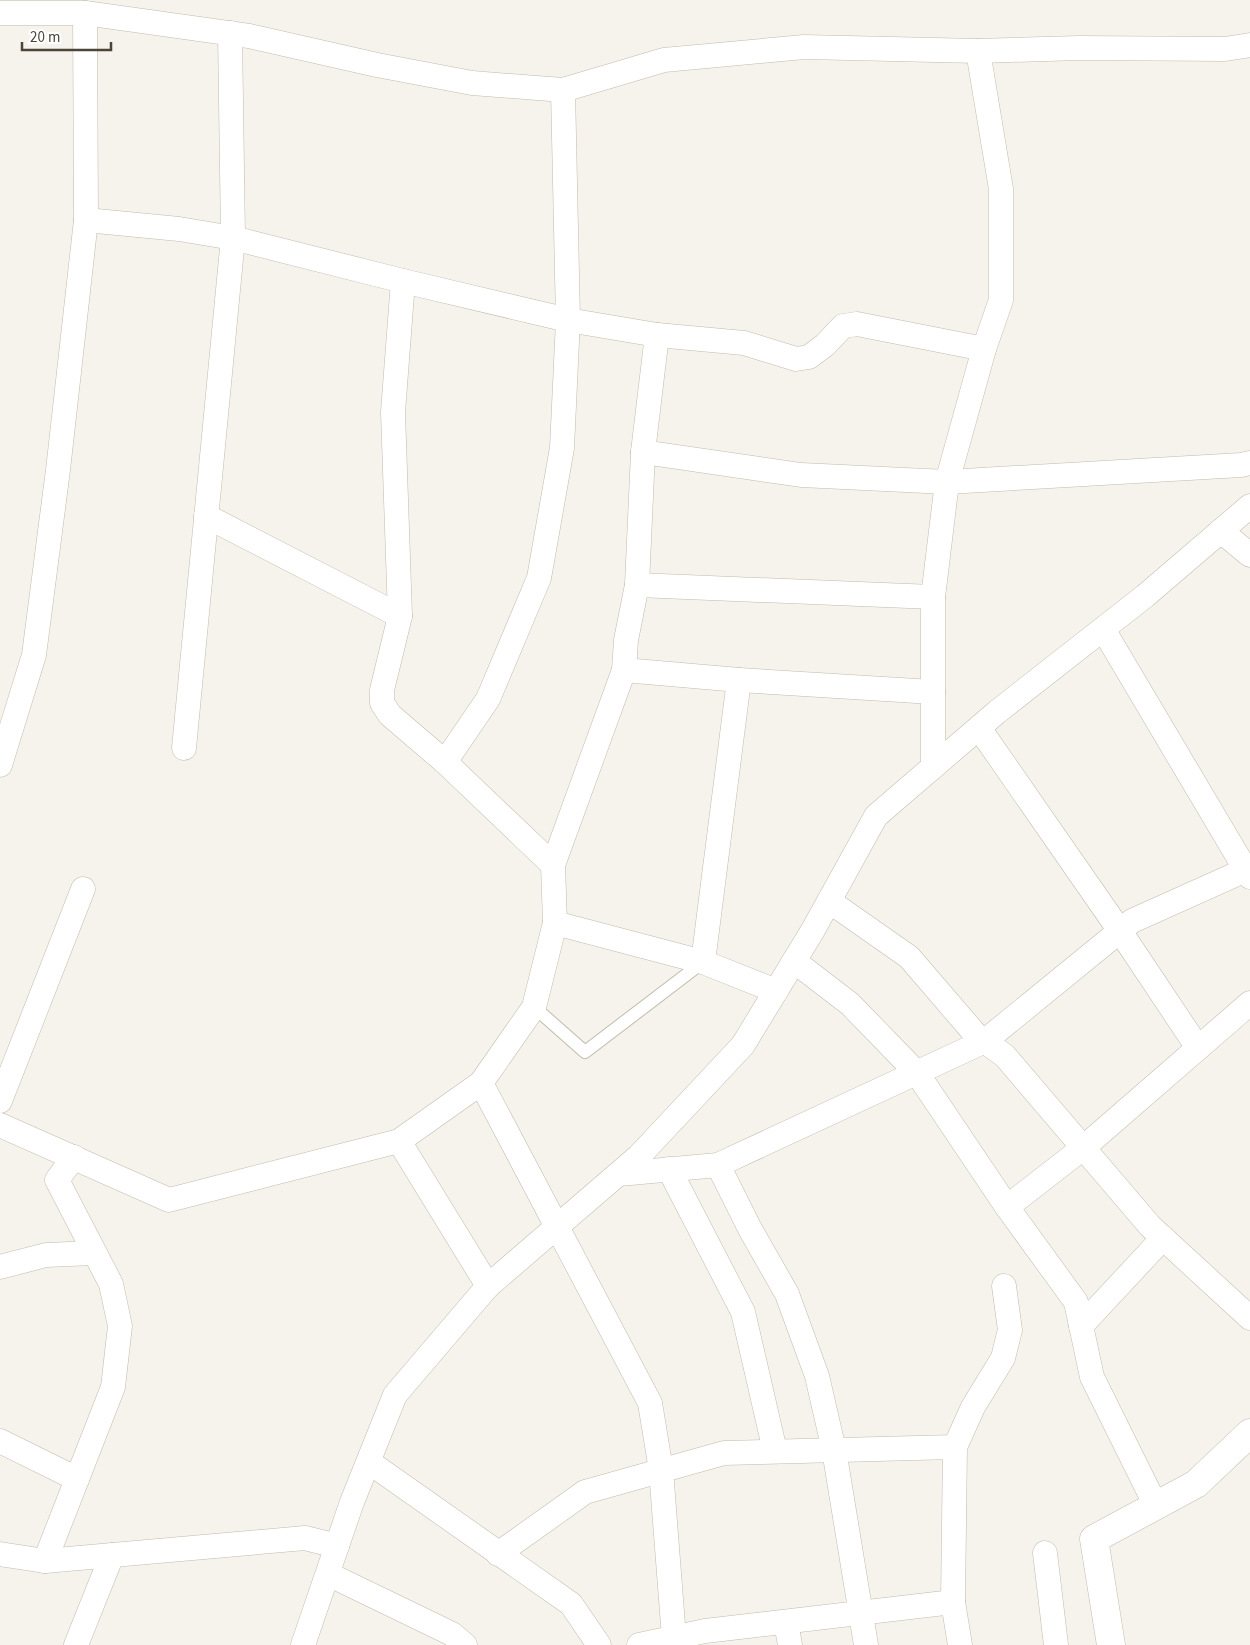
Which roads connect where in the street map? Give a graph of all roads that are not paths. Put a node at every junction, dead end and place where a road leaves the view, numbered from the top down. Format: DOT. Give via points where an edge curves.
graph roads {
  1 [pos="0,13"];
  2 [pos="85,13"];
  3 [pos="230,33"];
  4 [pos="1250,45"];
  5 [pos="978,51"];
  6 [pos="563,90"];
  7 [pos="86,220"];
  8 [pos="233,238"];
  9 [pos="402,281"];
  10 [pos="568,320"];
  11 [pos="657,335"];
  12 [pos="984,349"];
  13 [pos="643,452"];
  14 [pos="1250,463"];
  15 [pos="947,482"];
  16 [pos="1250,506"];
  17 [pos="206,516"];
  18 [pos="1221,530"];
  19 [pos="1250,554"];
  20 [pos="637,585"];
  21 [pos="933,597"];
  22 [pos="400,616"];
  23 [pos="1103,629"];
  24 [pos="624,670"];
  25 [pos="739,680"];
  26 [pos="933,692"];
  27 [pos="979,728"];
  28 [pos="184,748"];
  29 [pos="445,762"];
  30 [pos="0,765"];
  31 [pos="933,767"];
  32 [pos="553,865"];
  33 [pos="1248,872"];
  34 [pos="83,889"];
  35 [pos="829,901"];
  36 [pos="555,923"];
  37 [pos="1120,931"];
  38 [pos="794,960"];
  39 [pos="703,962"];
  40 [pos="776,991"];
  41 [pos="1250,1004"];
  42 [pos="534,1007"];
  43 [pos="984,1041"];
  44 [pos="1198,1048"];
  45 [pos="917,1073"];
  46 [pos="481,1083"];
  47 [pos="0,1101"];
  48 [pos="0,1125"];
  49 [pos="399,1141"];
  50 [pos="1083,1148"];
  51 [pos="74,1157"];
  52 [pos="718,1165"];
  53 [pos="669,1169"];
  54 [pos="620,1174"];
  55 [pos="1006,1207"];
  56 [pos="556,1227"];
  57 [pos="1163,1238"];
  58 [pos="94,1253"];
  59 [pos="0,1267"];
  60 [pos="488,1286"];
  61 [pos="1004,1286"];
  62 [pos="1250,1318"];
  63 [pos="1081,1326"];
  64 [pos="1250,1433"];
  65 [pos="0,1441"];
  66 [pos="955,1447"];
  67 [pos="834,1450"];
  68 [pos="774,1451"];
  69 [pos="369,1462"];
  70 [pos="662,1470"];
  71 [pos="77,1479"];
  72 [pos="1156,1506"];
  73 [pos="337,1546"];
  74 [pos="1045,1553"];
  75 [pos="0,1554"];
  76 [pos="498,1554"];
  77 [pos="112,1555"];
  78 [pos="45,1561"];
  79 [pos="328,1574"];
  80 [pos="953,1602"];
  81 [pos="860,1613"];
  82 [pos="786,1622"];
  83 [pos="675,1641"];
  84 [pos="76,1645"];
  85 [pos="303,1645"];
  86 [pos="465,1645"];
  87 [pos="599,1645"];
  88 [pos="639,1645"];
  89 [pos="790,1645"];
  90 [pos="866,1645"];
  91 [pos="960,1645"];
  92 [pos="1056,1645"];
  93 [pos="1111,1645"];
  1 -- 2 [label="street"];
  2 -- 3 [label="street"];
  2 -- 7 [label="street"];
  3 -- 6 [label="street" via="472,83"];
  3 -- 8 [label="street"];
  4 -- 5 [label="street"];
  5 -- 6 [label="street" via="804,47 674,59"];
  5 -- 12 [label="street" via="1001,188 1001,300"];
  6 -- 10 [label="street"];
  7 -- 8 [label="street" via="179,228"];
  7 -- 30 [label="street" via="34,655"];
  8 -- 9 [label="street"];
  8 -- 17 [label="street"];
  9 -- 10 [label="street"];
  9 -- 22 [label="street" via="394,412"];
  10 -- 11 [label="street"];
  10 -- 29 [label="street" via="562,448 539,578 488,699"];
  11 -- 12 [label="street" via="744,343 796,359 809,357 843,326 857,324"];
  11 -- 13 [label="street"];
  12 -- 15 [label="street"];
  13 -- 15 [label="street" via="801,475"];
  13 -- 20 [label="street"];
  14 -- 15 [label="street"];
  15 -- 21 [label="street"];
  16 -- 18 [label="street"];
  17 -- 22 [label="street"];
  17 -- 28 [label="street"];
  18 -- 19 [label="street"];
  18 -- 23 [label="street"];
  20 -- 21 [label="street"];
  20 -- 24 [label="street" via="626,640"];
  21 -- 26 [label="street"];
  22 -- 29 [label="street" via="382,690 382,703 390,715"];
  23 -- 27 [label="street"];
  23 -- 33 [label="street"];
  24 -- 25 [label="street"];
  24 -- 32 [label="street"];
  25 -- 26 [label="street"];
  25 -- 39 [label="street"];
  26 -- 31 [label="street"];
  27 -- 31 [label="street"];
  27 -- 37 [label="street"];
  29 -- 32 [label="street"];
  31 -- 35 [label="street" via="876,816"];
  32 -- 36 [label="street"];
  33 -- 37 [label="street" via="1132,921"];
  34 -- 47 [label="street"];
  35 -- 38 [label="street"];
  35 -- 43 [label="street" via="909,957"];
  36 -- 39 [label="street"];
  36 -- 42 [label="street"];
  37 -- 43 [label="street"];
  37 -- 44 [label="street"];
  38 -- 40 [label="street"];
  38 -- 45 [label="street" via="850,1004"];
  39 -- 40 [label="street"];
  39 -- 42 [label="lane" via="585,1052"];
  40 -- 54 [label="street" via="743,1045"];
  41 -- 44 [label="street"];
  42 -- 46 [label="street"];
  43 -- 45 [label="street"];
  43 -- 50 [label="street" via="1005,1056"];
  44 -- 50 [label="street"];
  45 -- 52 [label="street"];
  45 -- 55 [label="street"];
  46 -- 49 [label="street"];
  46 -- 56 [label="street"];
  48 -- 51 [label="street"];
  49 -- 51 [label="street" via="168,1200"];
  49 -- 60 [label="street"];
  50 -- 55 [label="street"];
  50 -- 57 [label="street"];
  51 -- 58 [label="street" via="57,1180"];
  52 -- 53 [label="street"];
  52 -- 67 [label="street" via="787,1294 817,1376"];
  53 -- 54 [label="street"];
  53 -- 68 [label="street" via="742,1312"];
  54 -- 56 [label="street"];
  55 -- 63 [label="street" via="1076,1302"];
  56 -- 60 [label="street"];
  56 -- 70 [label="street" via="650,1403"];
  57 -- 62 [label="street"];
  57 -- 63 [label="street"];
  58 -- 59 [label="street" via="46,1255"];
  58 -- 71 [label="street" via="111,1284 120,1326 113,1387"];
  60 -- 69 [label="street" via="395,1395"];
  61 -- 66 [label="street" via="1010,1330 1003,1358 973,1406"];
  63 -- 72 [label="street" via="1092,1377"];
  64 -- 72 [label="street" via="1196,1484"];
  65 -- 71 [label="street"];
  66 -- 67 [label="street"];
  66 -- 80 [label="street"];
  67 -- 68 [label="street"];
  67 -- 81 [label="street"];
  68 -- 70 [label="street" via="724,1453"];
  69 -- 73 [label="street"];
  69 -- 76 [label="street"];
  70 -- 76 [label="street" via="585,1492"];
  70 -- 83 [label="street"];
  71 -- 78 [label="street"];
  72 -- 93 [label="street" via="1094,1539"];
  73 -- 77 [label="street" via="305,1538"];
  73 -- 79 [label="street"];
  74 -- 92 [label="street"];
  75 -- 78 [label="street"];
  76 -- 87 [label="street" via="571,1604"];
  77 -- 78 [label="street"];
  77 -- 84 [label="street"];
  79 -- 85 [label="street"];
  79 -- 86 [label="street" via="452,1634"];
  80 -- 81 [label="street"];
  80 -- 91 [label="street"];
  81 -- 82 [label="street"];
  81 -- 90 [label="street"];
  82 -- 83 [label="street" via="705,1630"];
  82 -- 89 [label="street"];
  83 -- 88 [label="street"];
}
